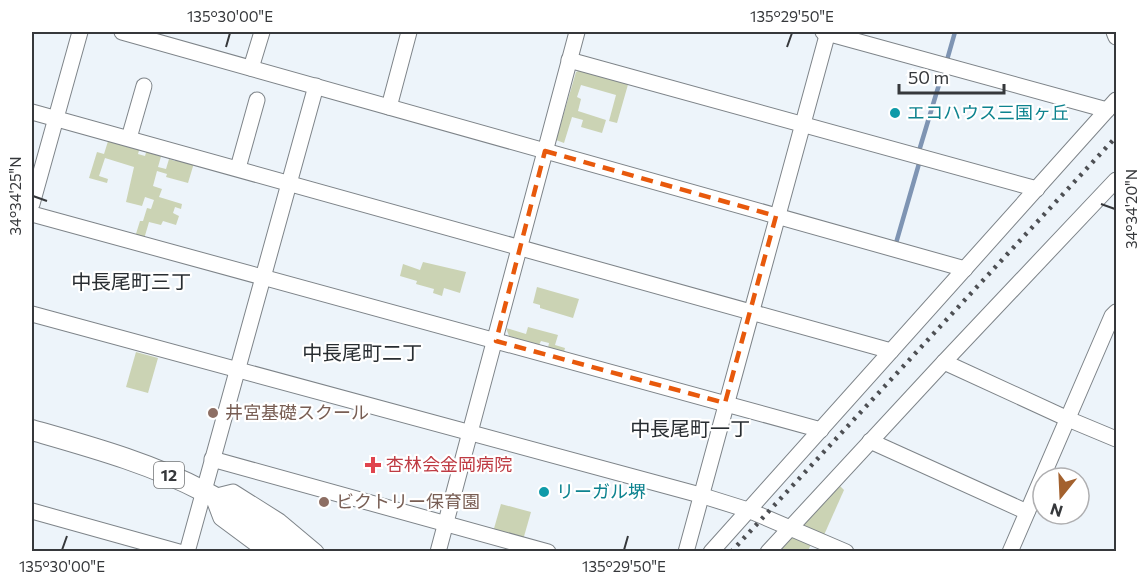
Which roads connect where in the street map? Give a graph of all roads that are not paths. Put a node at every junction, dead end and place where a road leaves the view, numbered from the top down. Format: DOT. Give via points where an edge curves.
graph roads {
  1 [pos="80,32"];
  2 [pos="122,32"];
  3 [pos="262,32"];
  4 [pos="409,32"];
  5 [pos="577,32"];
  6 [pos="826,32"];
  7 [pos="1114,32"];
  8 [pos="1116,37"];
  9 [pos="569,60"];
  10 [pos="251,68"];
  11 [pos="144,86"];
  12 [pos="316,86"];
  13 [pos="257,100"];
  14 [pos="1112,105"];
  15 [pos="389,107"];
  16 [pos="32,112"];
  17 [pos="55,118"];
  18 [pos="802,124"];
  19 [pos="129,138"];
  20 [pos="545,151"];
  21 [pos="238,168"];
  22 [pos="288,182"];
  23 [pos="1115,185"];
  24 [pos="1037,189"];
  25 [pos="32,204"];
  26 [pos="32,214"];
  27 [pos="776,216"];
  28 [pos="520,247"];
  29 [pos="965,269"];
  30 [pos="263,277"];
  31 [pos="750,311"];
  32 [pos="32,314"];
  33 [pos="1115,315"];
  34 [pos="495,340"];
  35 [pos="891,351"];
  36 [pos="944,362"];
  37 [pos="238,369"];
  38 [pos="725,404"];
  39 [pos="1068,419"];
  40 [pos="32,430"];
  41 [pos="821,430"];
  42 [pos="470,434"];
  43 [pos="1116,439"];
  44 [pos="870,441"];
  45 [pos="212,459"];
  46 [pos="208,494"];
  47 [pos="700,495"];
  48 [pos="748,510"];
  49 [pos="32,511"];
  50 [pos="1027,512"];
  51 [pos="446,524"];
  52 [pos="790,527"];
  53 [pos="179,552"];
  54 [pos="187,552"];
  55 [pos="267,552"];
  56 [pos="292,552"];
  57 [pos="316,552"];
  58 [pos="438,552"];
  59 [pos="548,552"];
  60 [pos="686,552"];
  61 [pos="711,552"];
  62 [pos="768,552"];
  63 [pos="846,552"];
  64 [pos="1010,552"];
  1 -- 17 [label="street"];
  2 -- 10 [label="street"];
  3 -- 10 [label="street"];
  4 -- 15 [label="street"];
  5 -- 9 [label="street"];
  6 -- 14 [label="street"];
  6 -- 18 [label="street"];
  7 -- 8 [label="street"];
  9 -- 18 [label="street"];
  9 -- 20 [label="street"];
  10 -- 12 [label="street"];
  11 -- 19 [label="street"];
  12 -- 15 [label="street"];
  12 -- 22 [label="street"];
  13 -- 21 [label="street"];
  14 -- 24 [label="street"];
  15 -- 20 [label="street"];
  16 -- 17 [label="street"];
  17 -- 19 [label="street"];
  17 -- 25 [label="street"];
  18 -- 24 [label="street"];
  18 -- 27 [label="street"];
  19 -- 21 [label="street"];
  20 -- 27 [label="street"];
  20 -- 28 [label="street"];
  21 -- 22 [label="street"];
  22 -- 28 [label="street"];
  22 -- 30 [label="street"];
  23 -- 36 [label="street"];
  24 -- 29 [label="street"];
  26 -- 30 [label="street"];
  27 -- 29 [label="street"];
  27 -- 31 [label="street"];
  28 -- 31 [label="street"];
  28 -- 34 [label="street"];
  29 -- 35 [label="street"];
  30 -- 34 [label="street"];
  30 -- 37 [label="street"];
  31 -- 35 [label="street"];
  31 -- 38 [label="street"];
  32 -- 37 [label="street"];
  33 -- 39 [label="street"];
  34 -- 38 [label="street"];
  34 -- 42 [label="street"];
  35 -- 41 [label="street"];
  36 -- 39 [label="street"];
  36 -- 44 [label="street"];
  37 -- 42 [label="street"];
  37 -- 45 [label="street"];
  38 -- 41 [label="street"];
  38 -- 47 [label="street"];
  39 -- 43 [label="street"];
  39 -- 50 [label="street"];
  40 -- 46 [label="main road, 12" via="127,458"];
  41 -- 48 [label="street"];
  42 -- 47 [label="street"];
  42 -- 51 [label="street"];
  44 -- 50 [label="street"];
  44 -- 52 [label="street"];
  45 -- 46 [label="street"];
  45 -- 51 [label="street"];
  46 -- 54 [label="street"];
  46 -- 55 [label="street" via="221,518"];
  46 -- 56 [label="main road, 12"];
  46 -- 57 [label="street" via="233,492 279,521"];
  47 -- 48 [label="street"];
  47 -- 60 [label="street"];
  48 -- 52 [label="street"];
  48 -- 61 [label="street"];
  49 -- 53 [label="street"];
  50 -- 64 [label="street"];
  51 -- 58 [label="street"];
  51 -- 59 [label="street"];
  52 -- 62 [label="street"];
  52 -- 63 [label="street"];
}
